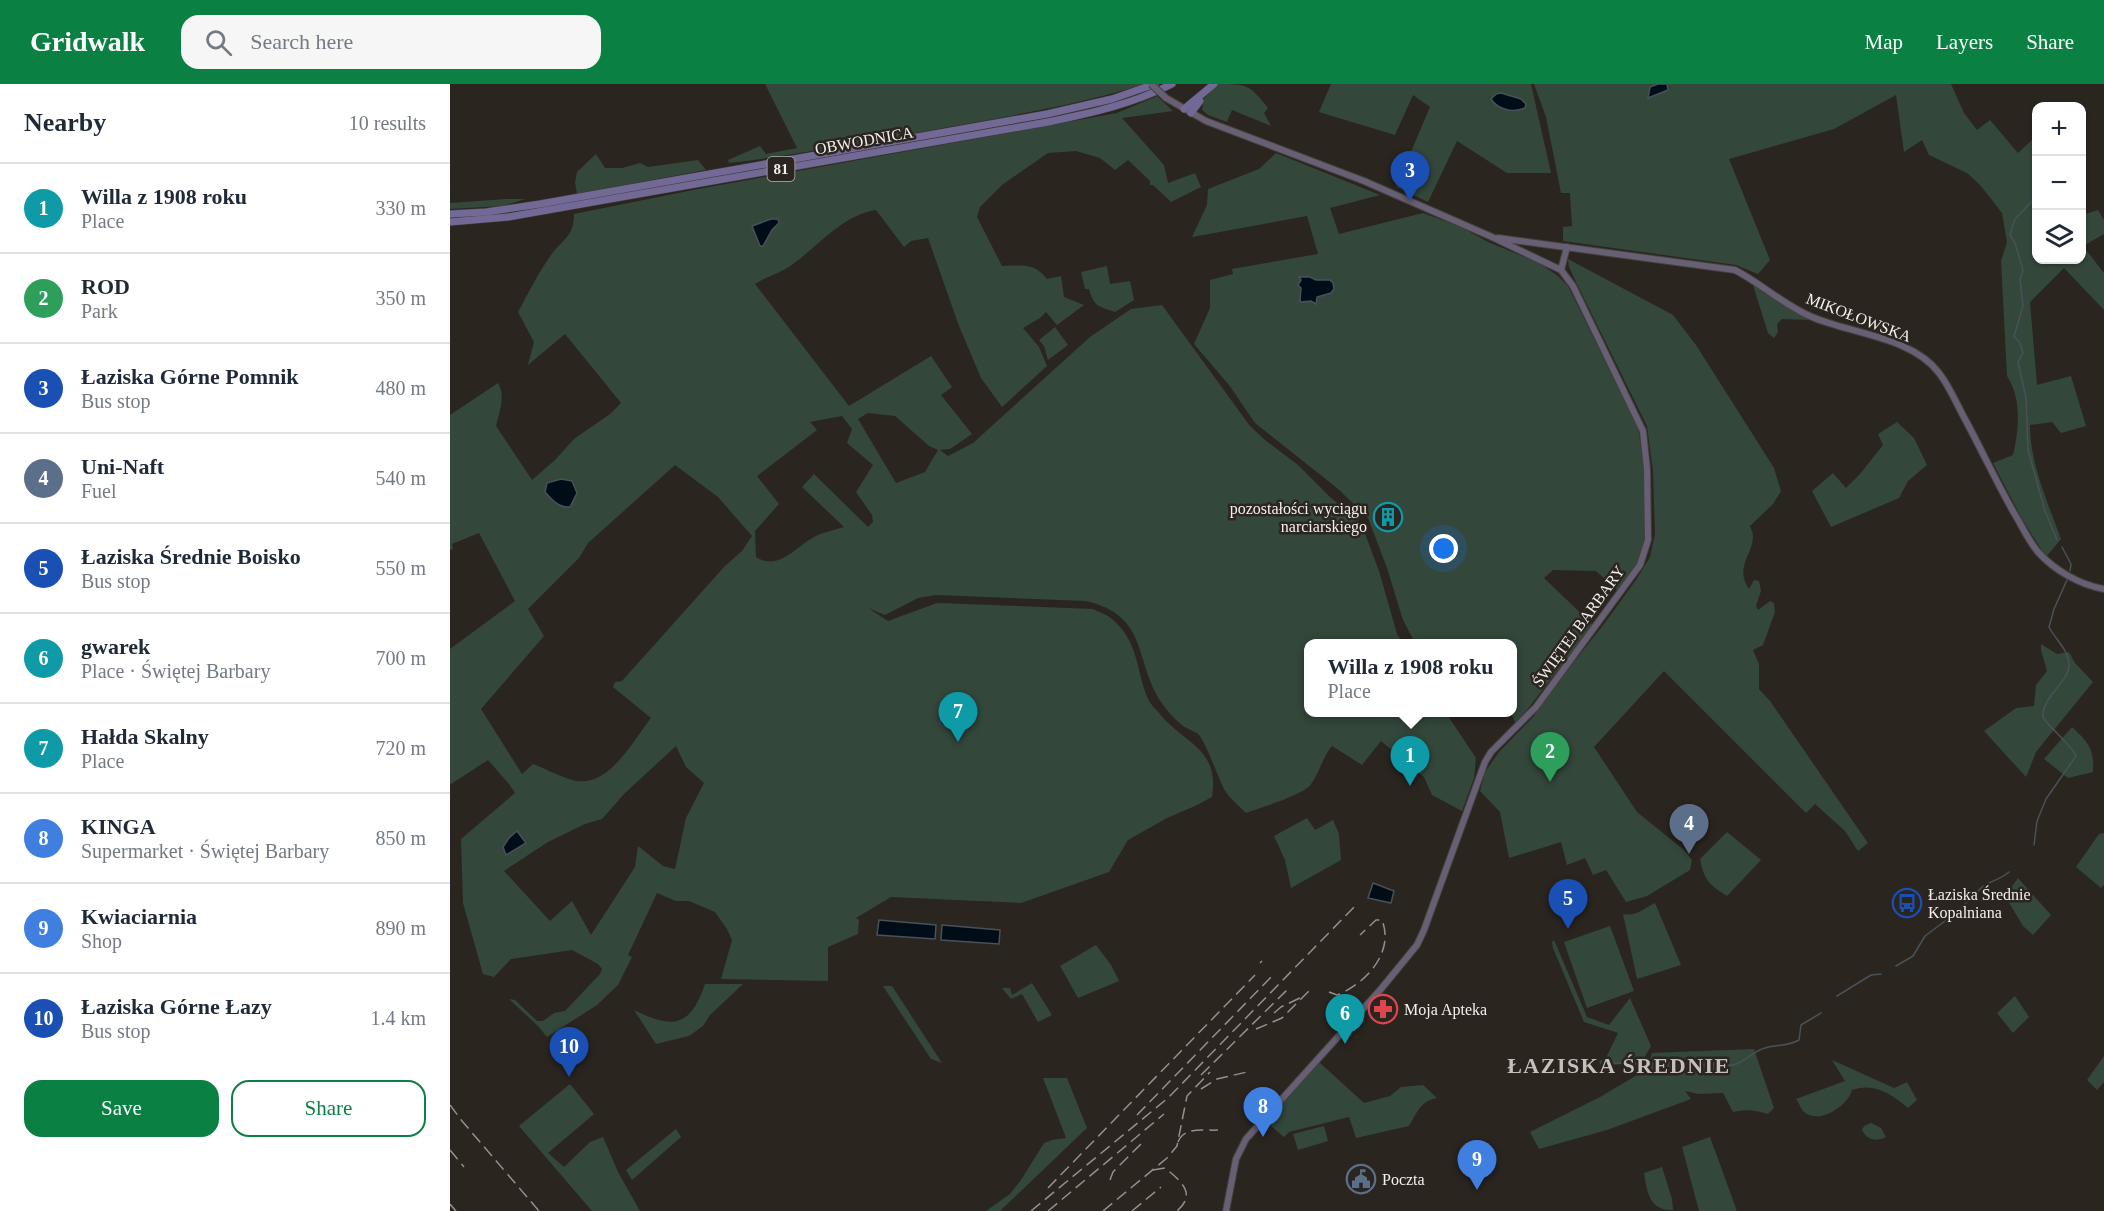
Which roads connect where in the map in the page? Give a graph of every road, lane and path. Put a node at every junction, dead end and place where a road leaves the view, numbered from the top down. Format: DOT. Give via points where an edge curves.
graph roads {
  1 [pos="1153,84"];
  2 [pos="1172,84"];
  3 [pos="1214,84"];
  4 [pos="1204,94"];
  5 [pos="1184,109"];
  6 [pos="1191,114"];
  7 [pos="450,214"];
  8 [pos="450,222"];
  9 [pos="1492,237"];
  10 [pos="1567,247"];
  11 [pos="1561,270"];
  12 [pos="2104,589"];
  13 [pos="1226,1211"];
  1 -- 5 [label="street, bridge"];
  1 -- 7 [label="main road, OBWODNICA / 81" via="1112,99 1047,114 540,204"];
  2 -- 8 [label="main road, OBWODNICA / 81" via="1110,109 1048,122 508,217"];
  3 -- 4 [label="main road"];
  4 -- 5 [label="main road"];
  4 -- 6 [label="main road"];
  5 -- 6 [label="street"];
  6 -- 9 [label="street" via="1364,181"];
  9 -- 10 [label="street, MIKOŁOWSKA"];
  9 -- 11 [label="street"];
  10 -- 11 [label="street"];
  10 -- 12 [label="street, MIKOŁOWSKA" via="1735,270 1811,316 1918,353 1945,381 2038,552 2070,576"];
  11 -- 13 [label="street, ŚWIĘTEJ BARBARY" via="1573,286 1643,431 1647,469 1646,554 1536,707 1491,752 1417,945 1246,1139 1236,1159"];
}
